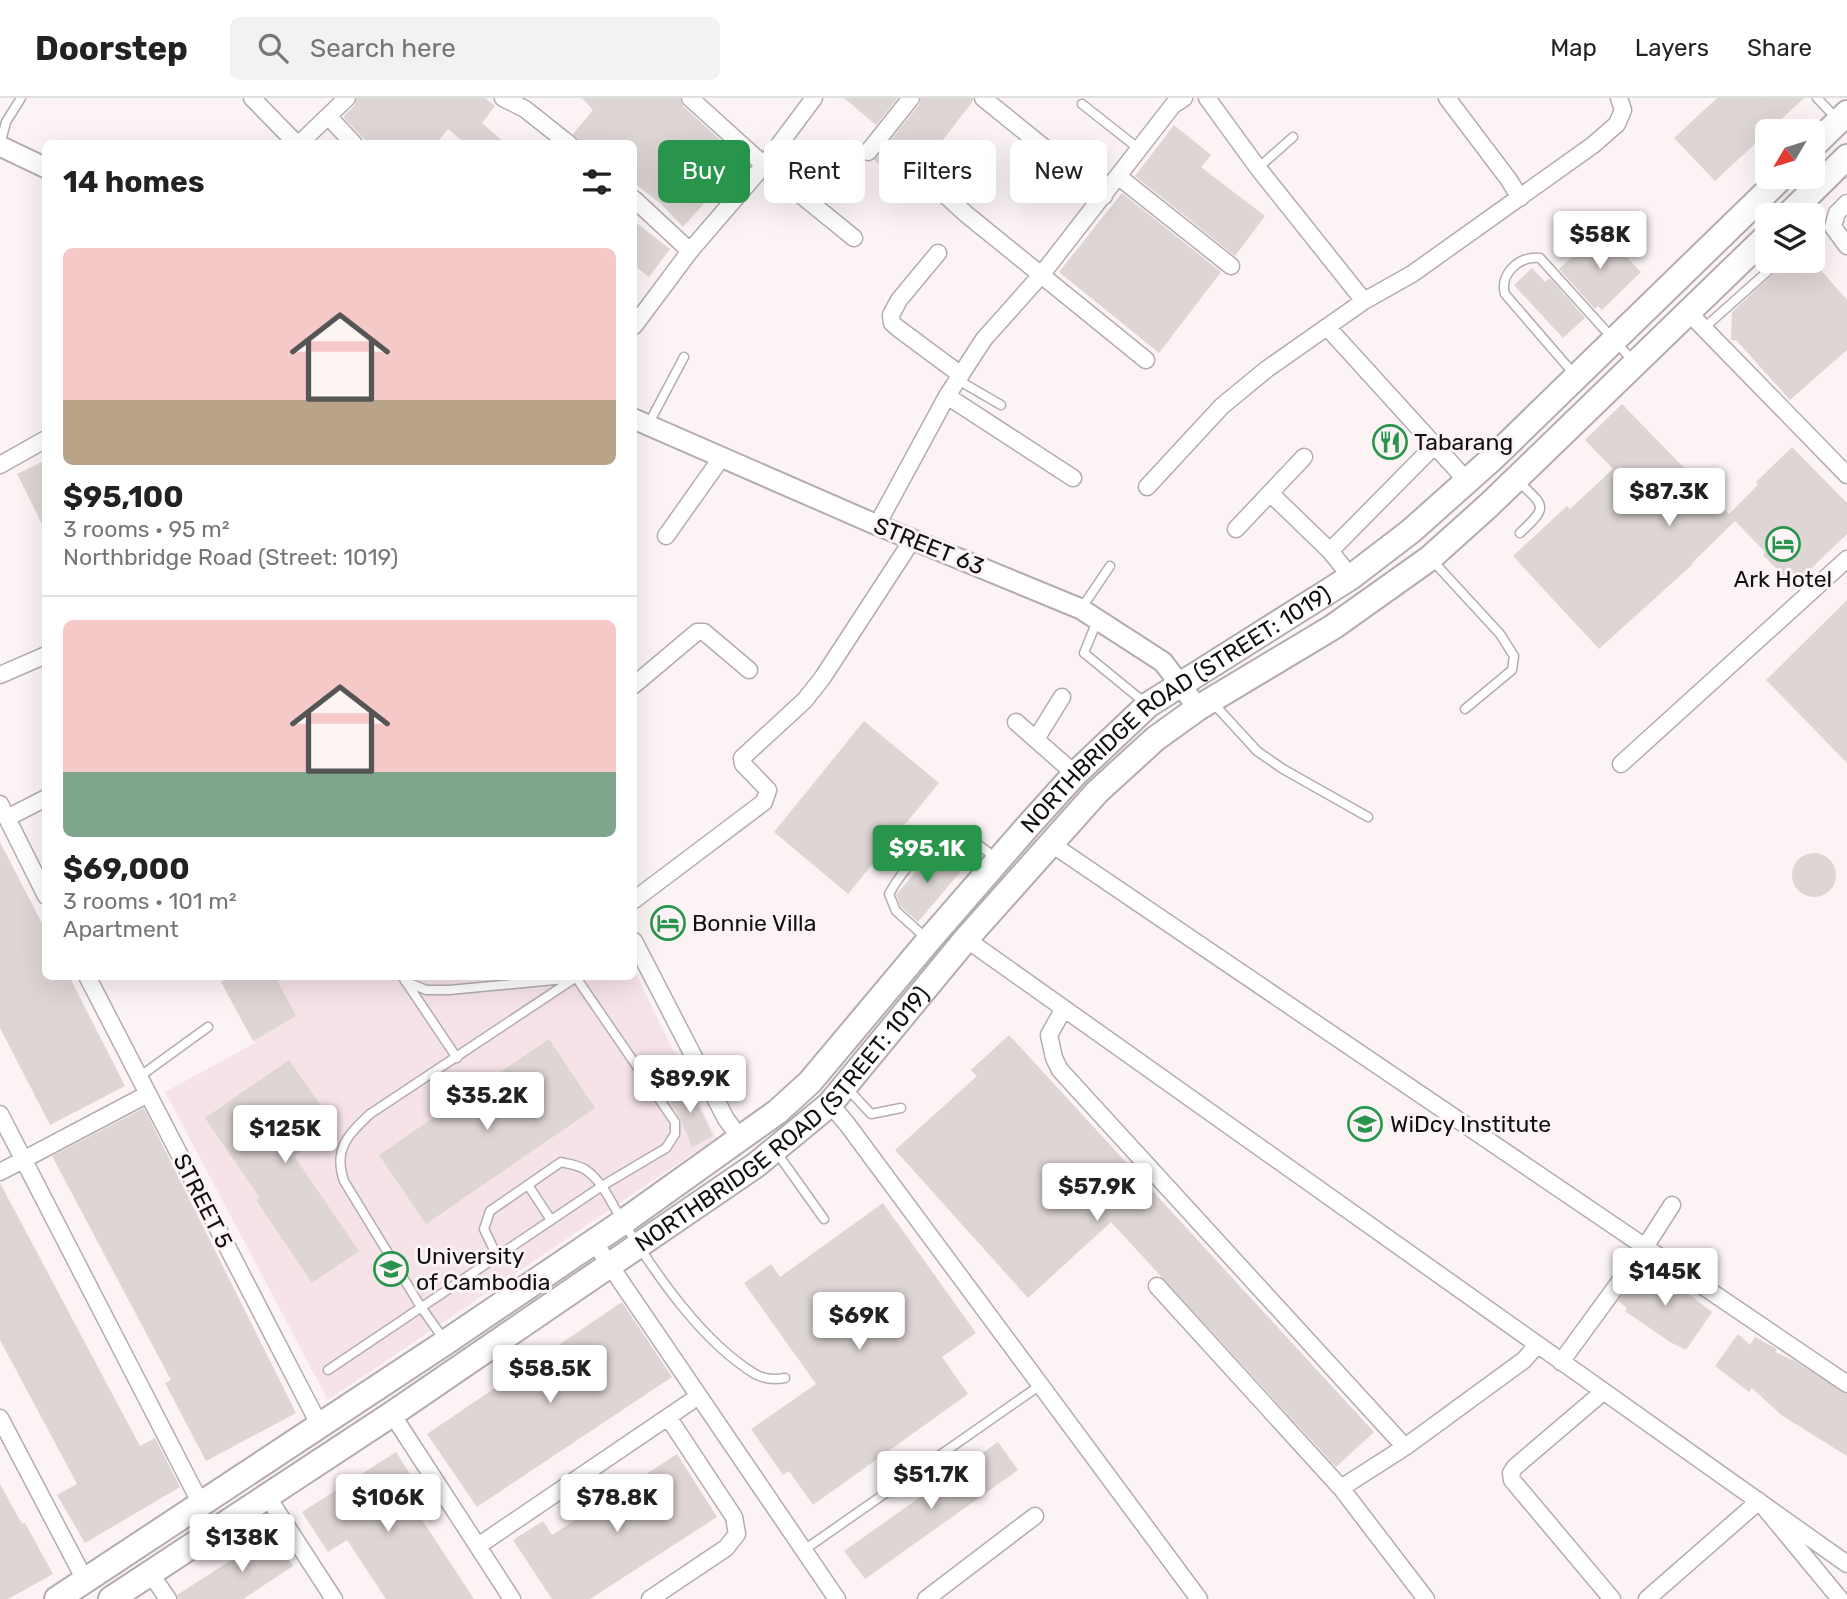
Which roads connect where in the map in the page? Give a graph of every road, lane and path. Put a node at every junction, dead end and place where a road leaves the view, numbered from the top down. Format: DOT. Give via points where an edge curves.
graph roads {
  1 [pos="21,98"];
  2 [pos="252,98"];
  3 [pos="347,98"];
  4 [pos="503,98"];
  5 [pos="690,98"];
  6 [pos="911,98"];
  7 [pos="982,98"];
  8 [pos="1184,98"];
  9 [pos="1207,98"];
  10 [pos="1447,98"];
  11 [pos="1619,98"];
  12 [pos="1816,98"];
  13 [pos="813,99"];
  14 [pos="1082,104"];
  15 [pos="328,116"];
  16 [pos="1843,118"];
  17 [pos="1825,135"];
  18 [pos="1293,137"];
  19 [pos="294,140"];
  20 [pos="302,140"];
  21 [pos="350,140"];
  22 [pos="564,140"];
  23 [pos="783,140"];
  24 [pos="1034,140"];
  25 [pos="0,146"];
  26 [pos="1139,149"];
  27 [pos="868,152"];
  28 [pos="1847,158"];
  29 [pos="764,165"];
  30 [pos="42,166"];
  31 [pos="1258,168"];
  32 [pos="1119,177"];
  33 [pos="1770,189"];
  34 [pos="1107,192"];
  35 [pos="1520,198"];
  36 [pos="637,202"];
  37 [pos="810,203"];
  38 [pos="954,203"];
  39 [pos="1098,203"];
  40 [pos="1800,203"];
  41 [pos="1847,203"];
  42 [pos="854,239"];
  43 [pos="1847,246"];
  44 [pos="1755,250"];
  45 [pos="690,251"];
  46 [pos="938,253"];
  47 [pos="1231,266"];
  48 [pos="1765,273"];
  49 [pos="1042,274"];
  50 [pos="1364,301"];
  51 [pos="1696,320"];
  52 [pos="637,322"];
  53 [pos="1328,328"];
  54 [pos="1614,340"];
  55 [pos="684,357"];
  56 [pos="1146,360"];
  57 [pos="1634,363"];
  58 [pos="1576,377"];
  59 [pos="959,378"];
  60 [pos="947,396"];
  61 [pos="1001,405"];
  62 [pos="641,423"];
  63 [pos="42,441"];
  64 [pos="1435,445"];
  65 [pos="722,457"];
  66 [pos="1304,457"];
  67 [pos="0,465"];
  68 [pos="1847,475"];
  69 [pos="1073,478"];
  70 [pos="1516,479"];
  71 [pos="1468,482"];
  72 [pos="1147,487"];
  73 [pos="1270,493"];
  74 [pos="877,525"];
  75 [pos="1236,529"];
  76 [pos="1520,533"];
  77 [pos="666,536"];
  78 [pos="913,539"];
  79 [pos="1330,551"];
  80 [pos="1430,558"];
  81 [pos="1847,559"];
  82 [pos="1110,566"];
  83 [pos="1351,577"];
  84 [pos="1090,614"];
  85 [pos="42,657"];
  86 [pos="749,670"];
  87 [pos="0,675"];
  88 [pos="637,682"];
  89 [pos="1181,683"];
  90 [pos="1062,697"];
  91 [pos="1149,705"];
  92 [pos="1204,705"];
  93 [pos="1465,709"];
  94 [pos="1016,722"];
  95 [pos="1036,739"];
  96 [pos="1621,764"];
  97 [pos="1075,774"];
  98 [pos="42,799"];
  99 [pos="4,811"];
  100 [pos="1368,817"];
  101 [pos="1050,843"];
  102 [pos="998,860"];
  103 [pos="42,887"];
  104 [pos="637,898"];
  105 [pos="966,939"];
  106 [pos="929,940"];
  107 [pos="637,947"];
  108 [pos="89,980"];
  109 [pos="404,980"];
  110 [pos="405,980"];
  111 [pos="546,980"];
  112 [pos="571,980"];
  113 [pos="577,980"];
  114 [pos="1063,1010"];
  115 [pos="208,1027"];
  116 [pos="457,1058"];
  117 [pos="139,1077"];
  118 [pos="148,1094"];
  119 [pos="838,1095"];
  120 [pos="901,1108"];
  121 [pos="0,1114"];
  122 [pos="741,1139"];
  123 [pos="775,1151"];
  124 [pos="24,1160"];
  125 [pos="0,1172"];
  126 [pos="528,1185"];
  127 [pos="602,1186"];
  128 [pos="1672,1205"];
  129 [pos="824,1219"];
  130 [pos="551,1220"];
  131 [pos="623,1222"];
  132 [pos="594,1242"];
  133 [pos="639,1245"];
  134 [pos="1645,1247"];
  135 [pos="497,1256"];
  136 [pos="610,1266"];
  137 [pos="1157,1286"];
  138 [pos="421,1307"];
  139 [pos="446,1342"];
  140 [pos="1537,1345"];
  141 [pos="1561,1362"];
  142 [pos="328,1370"];
  143 [pos="785,1378"];
  144 [pos="1847,1384"];
  145 [pos="1039,1386"];
  146 [pos="1603,1392"];
  147 [pos="695,1399"];
  148 [pos="392,1415"];
  149 [pos="668,1417"];
  150 [pos="0,1418"];
  151 [pos="320,1426"];
  152 [pos="1405,1447"];
  153 [pos="1341,1488"];
  154 [pos="267,1496"];
  155 [pos="1759,1501"];
  156 [pos="201,1504"];
  157 [pos="1035,1516"];
  158 [pos="478,1546"];
  159 [pos="804,1550"];
  160 [pos="1847,1564"];
  161 [pos="150,1573"];
  162 [pos="85,1580"];
  163 [pos="57,1599"];
  164 [pos="111,1599"];
  165 [pos="168,1599"];
  166 [pos="334,1599"];
  167 [pos="512,1599"];
  168 [pos="650,1599"];
  169 [pos="837,1599"];
  170 [pos="926,1599"];
  171 [pos="1199,1599"];
  172 [pos="1426,1599"];
  173 [pos="1612,1599"];
  174 [pos="1647,1599"];
  175 [pos="1840,1599"];
  1 -- 25 [label="lane" via="6,122"];
  2 -- 19 [label="street"];
  3 -- 15 [label="street"];
  4 -- 22 [label="street"];
  5 -- 29 [label="street"];
  6 -- 27 [label="street"];
  7 -- 24 [label="street"];
  8 -- 26 [label="street" via="1173,105"];
  9 -- 31 [label="street"];
  10 -- 35 [label="street"];
  11 -- 35 [label="street" via="1623,110 1617,124"];
  12 -- 16 [label="lane"];
  13 -- 23 [label="street"];
  14 -- 26 [label="lane"];
  15 -- 20 [label="street"];
  15 -- 21 [label="street"];
  16 -- 17 [label="main road"];
  18 -- 31 [label="lane"];
  25 -- 30 [label="street"];
  26 -- 32 [label="street"];
  28 -- 40 [label="main road"];
  29 -- 45 [label="street"];
  31 -- 50 [label="street"];
  32 -- 34 [label="street"];
  32 -- 47 [label="street"];
  33 -- 54 [label="main road, NORTHBRIDGE ROAD (STREET: 1019)"];
  35 -- 50 [label="street" via="1412,274"];
  36 -- 45 [label="street"];
  37 -- 42 [label="street"];
  38 -- 49 [label="street"];
  39 -- 49 [label="street"];
  41 -- 43 [label="street" via="1837,213 1833,227"];
  44 -- 51 [label="main road, NORTHBRIDGE ROAD (STREET: 1019)"];
  45 -- 52 [label="street"];
  46 -- 59 [label="street" via="899,300 892,323"];
  48 -- 51 [label="lane"];
  49 -- 56 [label="street"];
  49 -- 59 [label="street" via="984,339"];
  50 -- 53 [label="street"];
  51 -- 57 [label="main road, NORTHBRIDGE ROAD (STREET: 1019)"];
  51 -- 68 [label="street"];
  53 -- 64 [label="street"];
  53 -- 72 [label="street" via="1222,406"];
  54 -- 57 [label="lane"];
  54 -- 58 [label="main road, NORTHBRIDGE ROAD (STREET: 1019)"];
  54 -- 58 [label="lane" via="1540,258 1521,261 1506,276 1504,294"];
  55 -- 62 [label="lane"];
  57 -- 70 [label="main road, NORTHBRIDGE ROAD (STREET: 1019)"];
  58 -- 71 [label="main road, NORTHBRIDGE ROAD (STREET: 1019)"];
  59 -- 60 [label="street"];
  59 -- 61 [label="lane"];
  60 -- 69 [label="street"];
  60 -- 74 [label="street"];
  62 -- 65 [label="street, STREET 63"];
  63 -- 67 [label="street"];
  64 -- 71 [label="street"];
  64 -- 79 [label="street"];
  65 -- 74 [label="street, STREET 63"];
  65 -- 77 [label="street"];
  66 -- 73 [label="street"];
  70 -- 76 [label="lane" via="1541,508"];
  70 -- 80 [label="main road, NORTHBRIDGE ROAD (STREET: 1019)"];
  71 -- 83 [label="main road, NORTHBRIDGE ROAD (STREET: 1019)"];
  73 -- 75 [label="street"];
  73 -- 79 [label="street"];
  74 -- 78 [label="street, STREET 63"];
  78 -- 84 [label="street, STREET 63"];
  78 -- 104 [label="street" via="817,685 743,758 743,764 768,790 764,802"];
  79 -- 83 [label="street"];
  80 -- 92 [label="main road, NORTHBRIDGE ROAD (STREET: 1019)" via="1333,627"];
  80 -- 93 [label="lane" via="1500,634 1514,656 1512,670"];
  81 -- 96 [label="street"];
  82 -- 84 [label="lane"];
  83 -- 89 [label="main road, NORTHBRIDGE ROAD (STREET: 1019)"];
  84 -- 89 [label="street, STREET 63" via="1163,662"];
  84 -- 91 [label="lane" via="1084,653"];
  85 -- 87 [label="street"];
  86 -- 88 [label="street" via="704,632 697,632"];
  89 -- 91 [label="main road, NORTHBRIDGE ROAD (STREET: 1019)"];
  89 -- 92 [label="street, STREET 63"];
  90 -- 95 [label="street"];
  91 -- 97 [label="main road, NORTHBRIDGE ROAD (STREET: 1019)"];
  92 -- 100 [label="lane" via="1283,769"];
  92 -- 101 [label="main road, NORTHBRIDGE ROAD (STREET: 1019)" via="1155,739"];
  94 -- 95 [label="street"];
  95 -- 97 [label="street"];
  97 -- 102 [label="main road, NORTHBRIDGE ROAD (STREET: 1019)"];
  98 -- 99 [label="street"];
  99 -- 103 [label="street"];
  101 -- 105 [label="main road, NORTHBRIDGE ROAD (STREET: 1019)"];
  101 -- 134 [label="street"];
  102 -- 106 [label="main road, NORTHBRIDGE ROAD (STREET: 1019)"];
  102 -- 106 [label="lane" via="961,834 946,834 897,880 889,894 896,911"];
  105 -- 114 [label="street"];
  105 -- 119 [label="main road, NORTHBRIDGE ROAD (STREET: 1019)"];
  106 -- 122 [label="main road, NORTHBRIDGE ROAD (STREET: 1019)" via="810,1082"];
  107 -- 122 [label="street" via="726,1119"];
  108 -- 117 [label="street, STREET 5"];
  109 -- 116 [label="lane"];
  110 -- 111 [label="lane" via="426,990"];
  112 -- 116 [label="lane"];
  113 -- 127 [label="lane" via="675,1122 675,1134 666,1147"];
  114 -- 140 [label="street"];
  114 -- 152 [label="street" via="1049,1035 1060,1070"];
  115 -- 117 [label="lane"];
  116 -- 138 [label="lane" via="370,1114 341,1150 344,1181"];
  117 -- 118 [label="street, STREET 5"];
  118 -- 124 [label="street"];
  118 -- 151 [label="street, STREET 5"];
  119 -- 120 [label="lane" via="871,1114"];
  119 -- 123 [label="main road, NORTHBRIDGE ROAD (STREET: 1019)"];
  119 -- 145 [label="street" via="847,1124"];
  121 -- 124 [label="street"];
  122 -- 131 [label="main road, NORTHBRIDGE ROAD (STREET: 1019)"];
  123 -- 129 [label="lane"];
  123 -- 133 [label="main road, NORTHBRIDGE ROAD (STREET: 1019)"];
  124 -- 125 [label="street"];
  124 -- 156 [label="street"];
  126 -- 127 [label="lane" via="561,1162 584,1168"];
  126 -- 130 [label="lane"];
  126 -- 135 [label="lane" via="490,1211 484,1229"];
  127 -- 130 [label="lane"];
  127 -- 131 [label="lane"];
  128 -- 134 [label="street"];
  130 -- 135 [label="lane"];
  131 -- 132 [label="main road, NORTHBRIDGE ROAD (STREET: 1019)"];
  131 -- 133 [label="lane"];
  132 -- 136 [label="street"];
  132 -- 139 [label="main road, NORTHBRIDGE ROAD (STREET: 1019)"];
  133 -- 136 [label="main road, NORTHBRIDGE ROAD (STREET: 1019)"];
  133 -- 143 [label="lane" via="681,1305 719,1345 757,1375"];
  134 -- 141 [label="street"];
  134 -- 144 [label="street"];
  135 -- 138 [label="lane"];
  136 -- 147 [label="street"];
  136 -- 148 [label="main road, NORTHBRIDGE ROAD (STREET: 1019)"];
  137 -- 153 [label="street"];
  138 -- 139 [label="lane"];
  138 -- 142 [label="lane"];
  139 -- 151 [label="main road, NORTHBRIDGE ROAD (STREET: 1019)"];
  140 -- 141 [label="street"];
  140 -- 152 [label="street" via="1524,1360"];
  141 -- 146 [label="street"];
  145 -- 159 [label="lane"];
  145 -- 171 [label="street"];
  146 -- 155 [label="street"];
  146 -- 173 [label="street" via="1511,1473 1512,1480"];
  147 -- 149 [label="street"];
  147 -- 159 [label="street"];
  148 -- 154 [label="main road, NORTHBRIDGE ROAD (STREET: 1019)"];
  148 -- 158 [label="street"];
  149 -- 158 [label="street"];
  149 -- 168 [label="street" via="734,1517 737,1534 726,1548"];
  150 -- 162 [label="street"];
  151 -- 156 [label="main road, NORTHBRIDGE ROAD (STREET: 1019)"];
  152 -- 153 [label="street"];
  153 -- 172 [label="street"];
  154 -- 161 [label="main road, NORTHBRIDGE ROAD (STREET: 1019)"];
  154 -- 166 [label="street"];
  155 -- 160 [label="street"];
  155 -- 174 [label="street"];
  155 -- 175 [label="street"];
  156 -- 162 [label="main road, NORTHBRIDGE ROAD (STREET: 1019)"];
  157 -- 170 [label="street"];
  158 -- 167 [label="street"];
  159 -- 169 [label="street"];
  161 -- 164 [label="main road, NORTHBRIDGE ROAD (STREET: 1019)"];
  161 -- 165 [label="street"];
  162 -- 163 [label="main road, NORTHBRIDGE ROAD (STREET: 1019)"];
}
